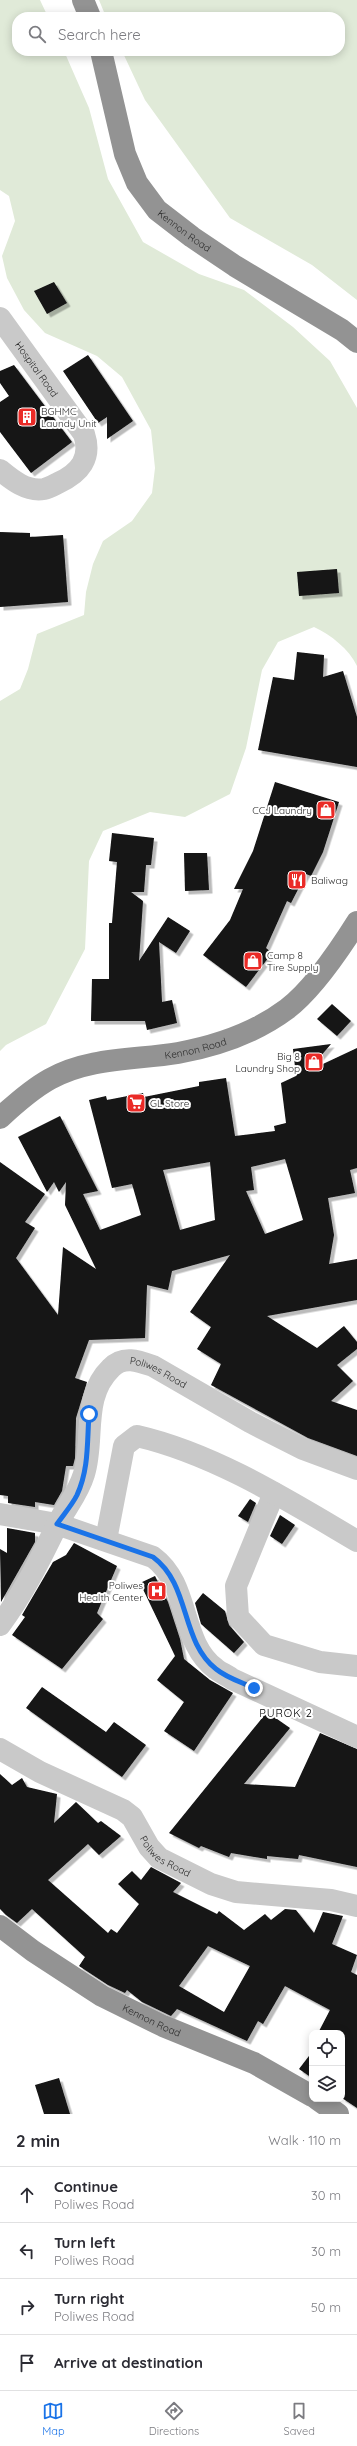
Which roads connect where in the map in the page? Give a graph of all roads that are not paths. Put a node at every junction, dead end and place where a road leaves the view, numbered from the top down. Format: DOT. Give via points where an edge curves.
graph roads {
  1 [pos="83,0"];
  2 [pos="88,12"];
  3 [pos="102,56"];
  4 [pos="0,318"];
  5 [pos="357,342"];
  6 [pos="0,470"];
  7 [pos="357,922"];
  8 [pos="0,1118"];
  9 [pos="357,1469"];
  10 [pos="274,1492"];
  11 [pos="0,1514"];
  12 [pos="57,1524"];
  13 [pos="106,1540"];
  14 [pos="357,1541"];
  15 [pos="0,1625"];
  16 [pos="357,1666"];
  17 [pos="357,1737"];
  18 [pos="0,1749"];
  19 [pos="357,1906"];
  20 [pos="0,1926"];
  21 [pos="309,2094"];
  22 [pos="321,2102"];
  23 [pos="338,2114"];
  1 -- 2 [label="highway"];
  3 -- 5 [label="highway, Kennon Road" via="124,154 138,183 157,210 192,237 342,330"];
  4 -- 6 [label="street, Hospital Road" via="84,434 88,446 86,456 73,475 44,489 21,485"];
  7 -- 8 [label="highway, Kennon Road" via="329,964 302,996 287,1009 251,1031 213,1045 177,1053 116,1060 79,1068 51,1078"];
  9 -- 12 [label="street, Poliwes Road" via="303,1449 250,1422 153,1366 136,1360 121,1361 111,1368 93,1398 89,1414 88,1451 84,1474 77,1495"];
  10 -- 13 [label="street" via="170,1444 138,1436 124,1446"];
  10 -- 14 [label="street"];
  10 -- 16 [label="street" via="236,1586 238,1617 264,1645 320,1662"];
  11 -- 12 [label="street"];
  12 -- 13 [label="street"];
  12 -- 15 [label="street, Poliwes Road" via="44,1555"];
  13 -- 17 [label="street" via="153,1557 164,1565 174,1579 202,1654 215,1668"];
  18 -- 19 [label="street, Poliwes Road" via="123,1810 132,1817 149,1847 159,1858 211,1884 236,1892 331,1900"];
  20 -- 21 [label="highway, Kennon Road" via="102,1996 163,2026 254,2063"];
  22 -- 23 [label="highway"];
}
